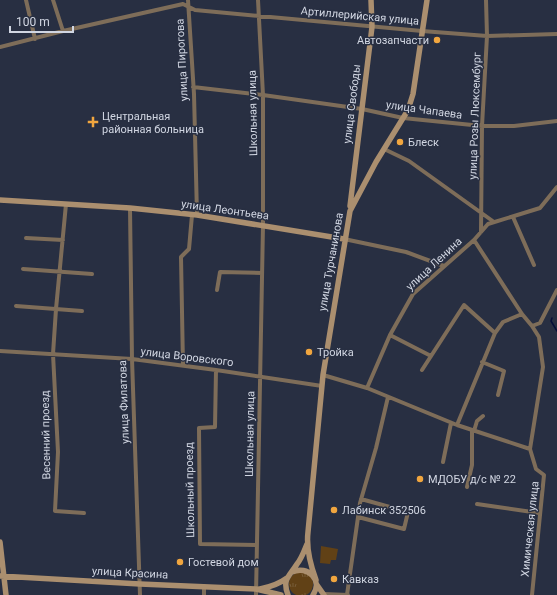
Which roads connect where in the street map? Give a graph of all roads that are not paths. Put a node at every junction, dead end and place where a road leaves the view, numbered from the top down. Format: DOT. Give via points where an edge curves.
graph roads {
  1 [pos="26,0"];
  2 [pos="53,0"];
  3 [pos="188,0"];
  4 [pos="258,0"];
  5 [pos="371,0"];
  6 [pos="427,0"];
  7 [pos="486,0"];
  8 [pos="189,8"];
  9 [pos="258,15"];
  10 [pos="372,27"];
  11 [pos="63,31"];
  12 [pos="422,31"];
  13 [pos="557,34"];
  14 [pos="487,36"];
  15 [pos="34,39"];
  16 [pos="0,47"];
  17 [pos="193,88"];
  18 [pos="263,95"];
  19 [pos="362,109"];
  20 [pos="403,118"];
  21 [pos="557,121"];
  22 [pos="482,126"];
  23 [pos="384,149"];
  24 [pos="557,187"];
  25 [pos="0,200"];
  26 [pos="66,204"];
  27 [pos="130,208"];
  28 [pos="350,211"];
  29 [pos="481,213"];
  30 [pos="194,215"];
  31 [pos="512,216"];
  32 [pos="494,222"];
  33 [pos="263,225"];
  34 [pos="481,233"];
  35 [pos="26,238"];
  36 [pos="344,239"];
  37 [pos="63,240"];
  38 [pos="474,240"];
  39 [pos="534,265"];
  40 [pos="444,266"];
  41 [pos="23,268"];
  42 [pos="60,271"];
  43 [pos="262,273"];
  44 [pos="92,274"];
  45 [pos="217,290"];
  46 [pos="557,290"];
  47 [pos="16,306"];
  48 [pos="56,309"];
  49 [pos="82,311"];
  50 [pos="522,314"];
  51 [pos="532,326"];
  52 [pos="495,332"];
  53 [pos="390,335"];
  54 [pos="0,351"];
  55 [pos="53,354"];
  56 [pos="431,356"];
  57 [pos="132,360"];
  58 [pos="482,362"];
  59 [pos="183,366"];
  60 [pos="216,370"];
  61 [pos="422,370"];
  62 [pos="323,375"];
  63 [pos="260,377"];
  64 [pos="322,386"];
  65 [pos="367,388"];
  66 [pos="498,395"];
  67 [pos="388,397"];
  68 [pos="483,416"];
  69 [pos="451,423"];
  70 [pos="456,425"];
  71 [pos="473,431"];
  72 [pos="530,449"];
  73 [pos="443,462"];
  74 [pos="467,488"];
  75 [pos="361,499"];
  76 [pos="477,504"];
  77 [pos="539,512"];
  78 [pos="84,513"];
  79 [pos="358,517"];
  80 [pos="0,542"];
  81 [pos="307,544"];
  82 [pos="257,545"];
  83 [pos="289,575"];
  84 [pos="2,576"];
  85 [pos="316,582"];
  86 [pos="140,584"];
  87 [pos="204,586"];
  88 [pos="257,591"];
  89 [pos="6,595"];
  90 [pos="140,595"];
  91 [pos="204,595"];
  92 [pos="281,595"];
  93 [pos="288,595"];
  94 [pos="313,595"];
  95 [pos="323,595"];
  96 [pos="348,595"];
  97 [pos="532,595"];
  1 -- 15 [label="street"];
  2 -- 11 [label="street"];
  3 -- 8 [label="street, улица Пирогова"];
  4 -- 9 [label="street, Школьная улица"];
  5 -- 10 [label="street, улица Свободы"];
  6 -- 12 [label="street, улица Турчанинова"];
  7 -- 14 [label="street, улица Розы Люксембург"];
  8 -- 9 [label="street, Артиллерийская улица"];
  8 -- 11 [label="street, Артиллерийская улица" via="183,4 176,5"];
  8 -- 17 [label="street, улица Пирогова"];
  9 -- 10 [label="street, Артиллерийская улица"];
  9 -- 18 [label="street, Школьная улица"];
  10 -- 12 [label="street, Артиллерийская улица"];
  10 -- 19 [label="street, улица Свободы"];
  11 -- 15 [label="street, Артиллерийская улица"];
  12 -- 14 [label="street, Артиллерийская улица"];
  12 -- 20 [label="street, улица Турчанинова" via="413,94"];
  13 -- 14 [label="street, Артиллерийская улица"];
  14 -- 22 [label="street, улица Розы Люксембург"];
  15 -- 16 [label="street, Артиллерийская улица"];
  17 -- 18 [label="street, улица Чапаева"];
  17 -- 30 [label="street, улица Пирогова"];
  18 -- 19 [label="street, улица Чапаева"];
  18 -- 33 [label="street, Школьная улица"];
  19 -- 20 [label="street, улица Чапаева"];
  19 -- 28 [label="street, улица Свободы"];
  20 -- 22 [label="street, улица Чапаева"];
  20 -- 23 [label="street, улица Турчанинова"];
  21 -- 22 [label="street, улица Чапаева" via="514,126"];
  22 -- 29 [label="street, улица Розы Люксембург"];
  23 -- 28 [label="street, улица Турчанинова"];
  23 -- 29 [label="street" via="410,161"];
  24 -- 31 [label="street, улица Ленина" via="540,208"];
  25 -- 26 [label="street, улица Леонтьева"];
  26 -- 27 [label="street, улица Леонтьева"];
  26 -- 37 [label="street"];
  27 -- 30 [label="street, улица Леонтьева"];
  27 -- 57 [label="street, улица Филатова"];
  28 -- 36 [label="street, улица Турчанинова"];
  29 -- 32 [label="street"];
  29 -- 34 [label="street, улица Розы Люксембург"];
  30 -- 33 [label="street, улица Леонтьева"];
  30 -- 59 [label="street, улица Пирогова" via="189,249 181,257"];
  31 -- 32 [label="street, улица Ленина"];
  31 -- 39 [label="street"];
  32 -- 34 [label="street, улица Ленина" via="488,224"];
  33 -- 36 [label="street, улица Леонтьева"];
  33 -- 43 [label="street, Школьная улица"];
  34 -- 38 [label="street, улица Ленина"];
  35 -- 37 [label="street"];
  36 -- 40 [label="street, улица Леонтьева" via="406,252"];
  36 -- 62 [label="street, улица Турчанинова"];
  37 -- 42 [label="street"];
  38 -- 40 [label="street, улица Ленина"];
  38 -- 50 [label="street, Химическая улица"];
  40 -- 53 [label="street, улица Ленина" via="414,294"];
  41 -- 42 [label="street"];
  42 -- 44 [label="street"];
  42 -- 48 [label="street"];
  43 -- 45 [label="street" via="220,272"];
  43 -- 63 [label="street, Школьная улица"];
  46 -- 51 [label="street" via="540,323"];
  47 -- 48 [label="street"];
  48 -- 49 [label="street"];
  48 -- 55 [label="street"];
  50 -- 51 [label="street, Химическая улица"];
  50 -- 52 [label="street" via="503,322"];
  51 -- 72 [label="street, Химическая улица" via="539,337 543,367"];
  52 -- 56 [label="street" via="464,305"];
  52 -- 58 [label="street"];
  53 -- 56 [label="street"];
  53 -- 65 [label="street, улица Ленина"];
  54 -- 55 [label="street, улица Воровского"];
  55 -- 57 [label="street, улица Воровского"];
  55 -- 78 [label="street, Весенний проезд" via="58,452 55,511"];
  56 -- 61 [label="street"];
  57 -- 59 [label="street, улица Воровского"];
  57 -- 86 [label="street, улица Филатова"];
  58 -- 66 [label="street" via="504,370"];
  58 -- 70 [label="street"];
  59 -- 60 [label="street, улица Воровского"];
  60 -- 63 [label="street, улица Воровского"];
  60 -- 82 [label="street, Школьный проезд" via="215,427 198,428 200,544"];
  62 -- 64 [label="street, улица Турчанинова"];
  62 -- 65 [label="street"];
  63 -- 64 [label="street, улица Воровского"];
  63 -- 82 [label="street, Школьная улица"];
  64 -- 81 [label="street, улица Турчанинова"];
  65 -- 67 [label="street"];
  67 -- 69 [label="street"];
  67 -- 75 [label="street"];
  68 -- 71 [label="street" via="477,420"];
  69 -- 70 [label="street"];
  69 -- 73 [label="street"];
  70 -- 71 [label="street"];
  71 -- 72 [label="street"];
  71 -- 74 [label="street" via="472,465"];
  72 -- 77 [label="street, Химическая улица" via="536,469 544,475"];
  75 -- 79 [label="street"];
  75 -- 79 [label="street" via="408,512 404,529"];
  76 -- 77 [label="street"];
  77 -- 97 [label="street, Химическая улица"];
  79 -- 96 [label="street"];
  80 -- 84 [label="street"];
  81 -- 83 [label="street, улица Турчанинова" via="301,559"];
  81 -- 85 [label="street, улица Турчанинова" via="309,562"];
  82 -- 88 [label="street, Школьная улица"];
  83 -- 85 [label="street" via="303,570 309,572"];
  83 -- 88 [label="street, улица Красина" via="281,582"];
  83 -- 93 [label="street" via="285,584"];
  84 -- 86 [label="street, улица Красина"];
  84 -- 89 [label="street"];
  85 -- 94 [label="street"];
  85 -- 95 [label="street, улица Турчанинова"];
  86 -- 87 [label="street, улица Красина"];
  86 -- 90 [label="street, улица Филатова"];
  87 -- 88 [label="street, улица Красина"];
  87 -- 91 [label="street"];
  88 -- 92 [label="street, улица Красина"];
  95 -- 96 [label="street"];
}
